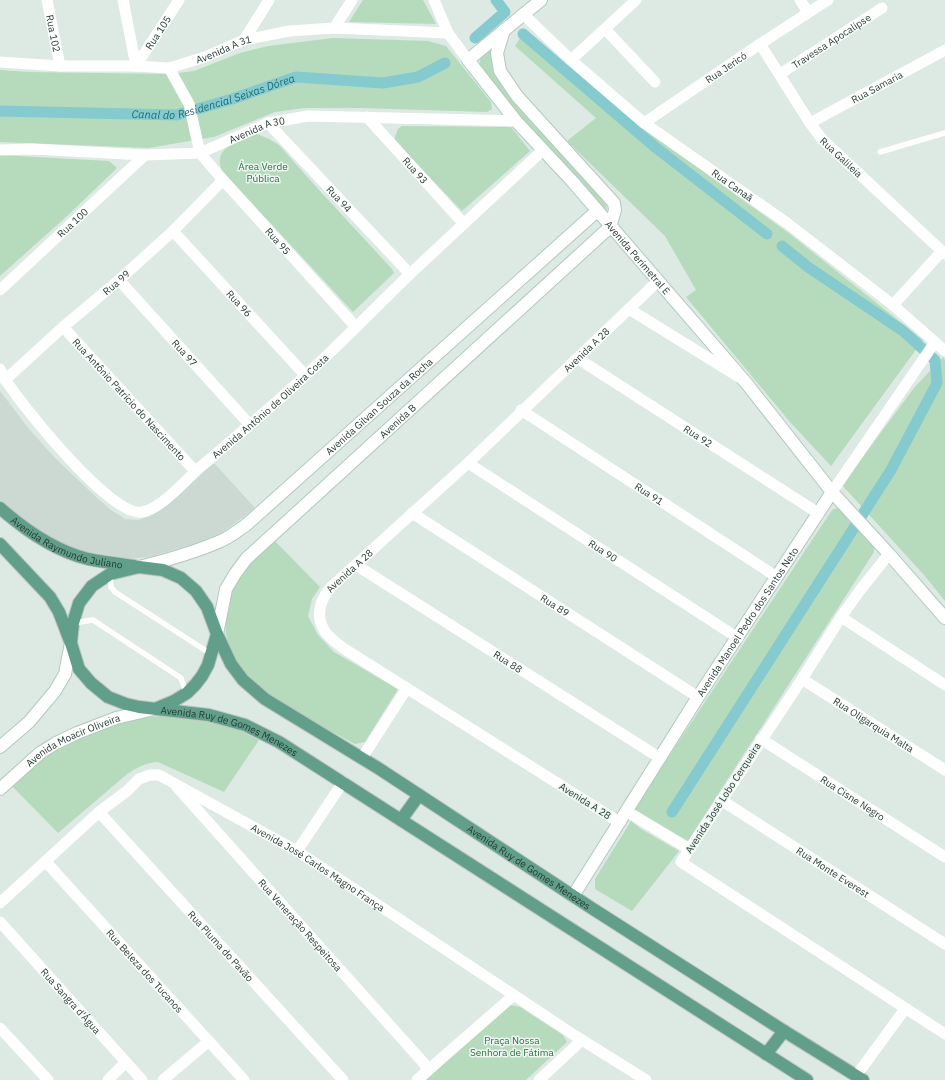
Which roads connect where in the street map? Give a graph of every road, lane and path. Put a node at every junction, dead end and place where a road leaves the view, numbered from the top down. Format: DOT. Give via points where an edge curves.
graph roads {
  1 [pos="47,0"];
  2 [pos="123,0"];
  3 [pos="179,0"];
  4 [pos="269,0"];
  5 [pos="352,0"];
  6 [pos="434,0"];
  7 [pos="540,0"];
  8 [pos="636,0"];
  9 [pos="800,0"];
  10 [pos="828,0"];
  11 [pos="882,8"];
  12 [pos="808,12"];
  13 [pos="523,14"];
  14 [pos="334,28"];
  15 [pos="605,29"];
  16 [pos="504,30"];
  17 [pos="448,33"];
  18 [pos="244,40"];
  19 [pos="760,44"];
  20 [pos="945,50"];
  21 [pos="468,60"];
  22 [pos="571,60"];
  23 [pos="0,62"];
  24 [pos="60,66"];
  25 [pos="136,66"];
  26 [pos="169,68"];
  27 [pos="780,74"];
  28 [pos="655,82"];
  29 [pos="367,117"];
  30 [pos="516,121"];
  31 [pos="268,123"];
  32 [pos="644,123"];
  33 [pos="810,123"];
  34 [pos="945,133"];
  35 [pos="0,150"];
  36 [pos="543,150"];
  37 [pos="880,152"];
  38 [pos="200,153"];
  39 [pos="145,154"];
  40 [pos="223,180"];
  41 [pos="597,211"];
  42 [pos="464,224"];
  43 [pos="610,226"];
  44 [pos="174,231"];
  45 [pos="944,252"];
  46 [pos="410,274"];
  47 [pos="119,280"];
  48 [pos="658,281"];
  49 [pos="0,290"];
  50 [pos="893,306"];
  51 [pos="629,309"];
  52 [pos="63,327"];
  53 [pos="356,327"];
  54 [pos="933,344"];
  55 [pos="945,351"];
  56 [pos="577,358"];
  57 [pos="0,369"];
  58 [pos="305,375"];
  59 [pos="5,380"];
  60 [pos="744,380"];
  61 [pos="521,410"];
  62 [pos="250,425"];
  63 [pos="468,462"];
  64 [pos="195,471"];
  65 [pos="832,492"];
  66 [pos="0,508"];
  67 [pos="412,513"];
  68 [pos="818,513"];
  69 [pos="0,544"];
  70 [pos="889,554"];
  71 [pos="356,565"];
  72 [pos="140,567"];
  73 [pos="110,574"];
  74 [pos="777,577"];
  75 [pos="841,618"];
  76 [pos="945,618"];
  77 [pos="73,623"];
  78 [pos="217,634"];
  79 [pos="738,638"];
  80 [pos="71,643"];
  81 [pos="212,654"];
  82 [pos="802,679"];
  83 [pos="945,685"];
  84 [pos="407,688"];
  85 [pos="186,693"];
  86 [pos="698,698"];
  87 [pos="155,709"];
  88 [pos="761,739"];
  89 [pos="0,747"];
  90 [pos="362,758"];
  91 [pos="660,758"];
  92 [pos="945,770"];
  93 [pos="171,781"];
  94 [pos="343,782"];
  95 [pos="0,789"];
  96 [pos="419,795"];
  97 [pos="721,800"];
  98 [pos="626,811"];
  99 [pos="99,812"];
  100 [pos="401,820"];
  101 [pos="619,822"];
  102 [pos="689,849"];
  103 [pos="297,852"];
  104 [pos="945,857"];
  105 [pos="46,862"];
  106 [pos="573,896"];
  107 [pos="0,903"];
  108 [pos="0,922"];
  109 [pos="945,944"];
  110 [pos="514,995"];
  111 [pos="905,1009"];
  112 [pos="0,1028"];
  113 [pos="784,1031"];
  114 [pos="945,1034"];
  115 [pos="582,1040"];
  116 [pos="209,1041"];
  117 [pos="766,1054"];
  118 [pos="126,1062"];
  119 [pos="623,1066"];
  120 [pos="429,1069"];
  121 [pos="860,1078"];
  122 [pos="48,1080"];
  123 [pos="108,1080"];
  124 [pos="142,1080"];
  125 [pos="163,1080"];
  126 [pos="244,1080"];
  127 [pos="343,1080"];
  128 [pos="417,1080"];
  129 [pos="539,1080"];
  130 [pos="636,1080"];
  131 [pos="646,1080"];
  132 [pos="807,1080"];
  1 -- 24 [label="street, Rua 102"];
  2 -- 25 [label="street"];
  3 -- 25 [label="street, Rua 105"];
  4 -- 18 [label="street"];
  5 -- 14 [label="street"];
  6 -- 17 [label="street"];
  7 -- 13 [label="street"];
  8 -- 15 [label="street"];
  9 -- 12 [label="street"];
  10 -- 12 [label="street, Rua Jericó"];
  11 -- 27 [label="street, Travessa Apocalipse"];
  12 -- 19 [label="street, Rua Jericó"];
  13 -- 16 [label="street"];
  13 -- 22 [label="street, Rua Canaã"];
  14 -- 17 [label="street, Avenida A 31"];
  14 -- 18 [label="street, Avenida A 31" via="289,31"];
  15 -- 22 [label="street"];
  15 -- 28 [label="street"];
  16 -- 21 [label="street"];
  16 -- 43 [label="street, Avenida Perimetral E" via="497,53 500,71 517,96 614,203 615,210"];
  17 -- 21 [label="street"];
  18 -- 26 [label="street, Avenida A 31" via="205,57"];
  19 -- 27 [label="street, Rua Galileia"];
  19 -- 32 [label="street, Rua Jericó"];
  20 -- 33 [label="street, Rua Samaria"];
  21 -- 30 [label="street"];
  22 -- 32 [label="street, Rua Canaã"];
  23 -- 24 [label="street, Avenida A 31"];
  24 -- 25 [label="street, Avenida A 31"];
  25 -- 26 [label="street, Avenida A 31"];
  26 -- 38 [label="street" via="189,104"];
  27 -- 33 [label="street, Rua Galileia"];
  29 -- 30 [label="street, Avenida A 30"];
  29 -- 31 [label="street, Avenida A 30" via="308,116"];
  29 -- 42 [label="street, Rua 93"];
  30 -- 36 [label="street"];
  31 -- 38 [label="street, Avenida A 30"];
  31 -- 46 [label="street, Rua 94"];
  32 -- 50 [label="street, Rua Canaã" via="787,223"];
  33 -- 45 [label="street, Rua Galileia" via="822,139"];
  34 -- 37 [label="lane"];
  35 -- 39 [label="street, Avenida A 30"];
  36 -- 41 [label="street"];
  36 -- 42 [label="street, Avenida Antônio de Oliveira Costa"];
  38 -- 39 [label="street, Avenida A 30"];
  38 -- 40 [label="street, Rua 95"];
  39 -- 49 [label="street, Rua 100"];
  40 -- 44 [label="street, Rua 99"];
  40 -- 53 [label="street, Rua 95"];
  41 -- 43 [label="street"];
  41 -- 72 [label="street, Avenida Gilvan Souza da Rocha" via="246,525 224,540"];
  42 -- 46 [label="street, Avenida Antônio de Oliveira Costa"];
  43 -- 48 [label="street, Avenida Perimetral E"];
  43 -- 78 [label="street, Avenida B" via="246,559 226,588"];
  44 -- 47 [label="street, Rua 99"];
  44 -- 58 [label="street, Rua 96"];
  45 -- 50 [label="street"];
  46 -- 53 [label="street, Avenida Antônio de Oliveira Costa"];
  47 -- 52 [label="street, Rua 99"];
  47 -- 62 [label="street, Rua 97"];
  48 -- 51 [label="street, Avenida A 28"];
  48 -- 60 [label="street, Avenida Perimetral E"];
  50 -- 54 [label="street, Rua Canaã"];
  51 -- 56 [label="street, Avenida A 28"];
  51 -- 60 [label="street"];
  52 -- 59 [label="street, Rua 99"];
  52 -- 64 [label="street, Rua Antônio Patrício do Nascimento"];
  53 -- 58 [label="street, Avenida Antônio de Oliveira Costa"];
  54 -- 55 [label="street, Rua Canaã"];
  54 -- 65 [label="street"];
  56 -- 61 [label="street, Avenida A 28"];
  56 -- 68 [label="street, Rua 92"];
  57 -- 59 [label="street, Avenida Antônio de Oliveira Costa"];
  58 -- 62 [label="street, Avenida Antônio de Oliveira Costa"];
  59 -- 64 [label="street, Avenida Antônio de Oliveira Costa" via="72,462 126,510 141,513 154,506 166,499"];
  60 -- 65 [label="street, Avenida Perimetral E"];
  61 -- 63 [label="street, Avenida A 28"];
  61 -- 74 [label="street, Rua 91"];
  62 -- 64 [label="street, Avenida Antônio de Oliveira Costa"];
  63 -- 67 [label="street, Avenida A 28"];
  63 -- 79 [label="street, Rua 90"];
  65 -- 68 [label="street, Avenida Manoel Pedro dos Santos Neto"];
  65 -- 70 [label="street"];
  66 -- 72 [label="main road, Avenida Raymundo Juliano" via="40,539 63,551"];
  67 -- 71 [label="street, Avenida A 28"];
  67 -- 86 [label="street, Rua 89"];
  68 -- 74 [label="street, Avenida Manoel Pedro dos Santos Neto"];
  69 -- 80 [label="main road" via="50,597"];
  70 -- 75 [label="street, Avenida José Lobo Cerqueira"];
  70 -- 76 [label="street"];
  71 -- 84 [label="street, Avenida A 28" via="331,586 320,603 324,631 343,648"];
  71 -- 91 [label="street, Rua 88"];
  72 -- 73 [label="main road"];
  72 -- 78 [label="main road, Avenida Raymundo Juliano" via="163,570 181,578 196,591 207,607"];
  73 -- 77 [label="main road" via="92,586 79,603"];
  73 -- 81 [label="lane" via="111,587 115,592"];
  74 -- 79 [label="street, Avenida Manoel Pedro dos Santos Neto"];
  75 -- 82 [label="street, Avenida José Lobo Cerqueira"];
  75 -- 83 [label="street"];
  77 -- 80 [label="main road"];
  77 -- 85 [label="lane" via="93,620 181,678"];
  78 -- 81 [label="main road"];
  78 -- 90 [label="main road, Avenida Ruy de Gomes Menezes" via="231,664 243,680 265,699"];
  79 -- 86 [label="street, Avenida Manoel Pedro dos Santos Neto"];
  80 -- 87 [label="main road, Avenida Ruy de Gomes Menezes" via="79,669 108,697 126,704"];
  80 -- 89 [label="street" via="66,674 55,691 29,722"];
  81 -- 85 [label="main road" via="202,676"];
  82 -- 88 [label="street, Avenida José Lobo Cerqueira"];
  82 -- 92 [label="street, Rua Oligarquia Malta"];
  84 -- 90 [label="street"];
  84 -- 101 [label="street, Avenida A 28"];
  85 -- 87 [label="main road"];
  86 -- 91 [label="street, Avenida Manoel Pedro dos Santos Neto"];
  87 -- 94 [label="main road, Avenida Ruy de Gomes Menezes" via="209,715 245,725 291,749"];
  87 -- 95 [label="street, Avenida Moacir Oliveira" via="116,718 56,743 40,753"];
  88 -- 97 [label="street, Avenida José Lobo Cerqueira"];
  88 -- 104 [label="street, Rua Cisne Negro"];
  90 -- 96 [label="main road, Avenida Ruy de Gomes Menezes"];
  91 -- 98 [label="street, Avenida Manoel Pedro dos Santos Neto"];
  93 -- 99 [label="street, Avenida José Carlos Magno França" via="159,775 139,779"];
  93 -- 103 [label="street, Avenida José Carlos Magno França"];
  93 -- 120 [label="street, Rua Veneração Respeitosa"];
  94 -- 100 [label="main road, Avenida Ruy de Gomes Menezes"];
  94 -- 103 [label="street"];
  96 -- 100 [label="main road"];
  96 -- 106 [label="main road, Avenida Ruy de Gomes Menezes"];
  97 -- 102 [label="street, Avenida José Lobo Cerqueira"];
  97 -- 109 [label="street, Rua Monte Everest"];
  98 -- 101 [label="street, Avenida Manoel Pedro dos Santos Neto"];
  98 -- 102 [label="street"];
  99 -- 105 [label="street, Avenida José Carlos Magno França"];
  99 -- 127 [label="street, Rua Pluma do Pavão"];
  100 -- 117 [label="main road, Avenida Ruy de Gomes Menezes"];
  101 -- 106 [label="street, Avenida Manoel Pedro dos Santos Neto"];
  102 -- 111 [label="street, Avenida José Lobo Cerqueira" via="681,862"];
  103 -- 110 [label="street, Avenida José Carlos Magno França"];
  105 -- 107 [label="street, Avenida José Carlos Magno França"];
  105 -- 116 [label="street, Rua Beleza dos Tucanos"];
  106 -- 113 [label="main road, Avenida Ruy de Gomes Menezes"];
  108 -- 118 [label="street, Rua Sangra d'Água"];
  110 -- 115 [label="street, Avenida José Carlos Magno França"];
  110 -- 120 [label="street"];
  111 -- 114 [label="street, Avenida José Lobo Cerqueira"];
  111 -- 121 [label="street"];
  112 -- 122 [label="street"];
  113 -- 117 [label="main road"];
  113 -- 121 [label="main road, Avenida Ruy de Gomes Menezes"];
  115 -- 119 [label="street, Avenida José Carlos Magno França"];
  115 -- 129 [label="street"];
  116 -- 125 [label="street"];
  116 -- 126 [label="street, Rua Beleza dos Tucanos"];
  117 -- 132 [label="main road, Avenida Ruy de Gomes Menezes"];
  118 -- 123 [label="street"];
  118 -- 124 [label="street, Rua Sangra d'Água"];
  119 -- 130 [label="street"];
  119 -- 131 [label="street, Avenida José Carlos Magno França"];
  120 -- 128 [label="street"];
}
